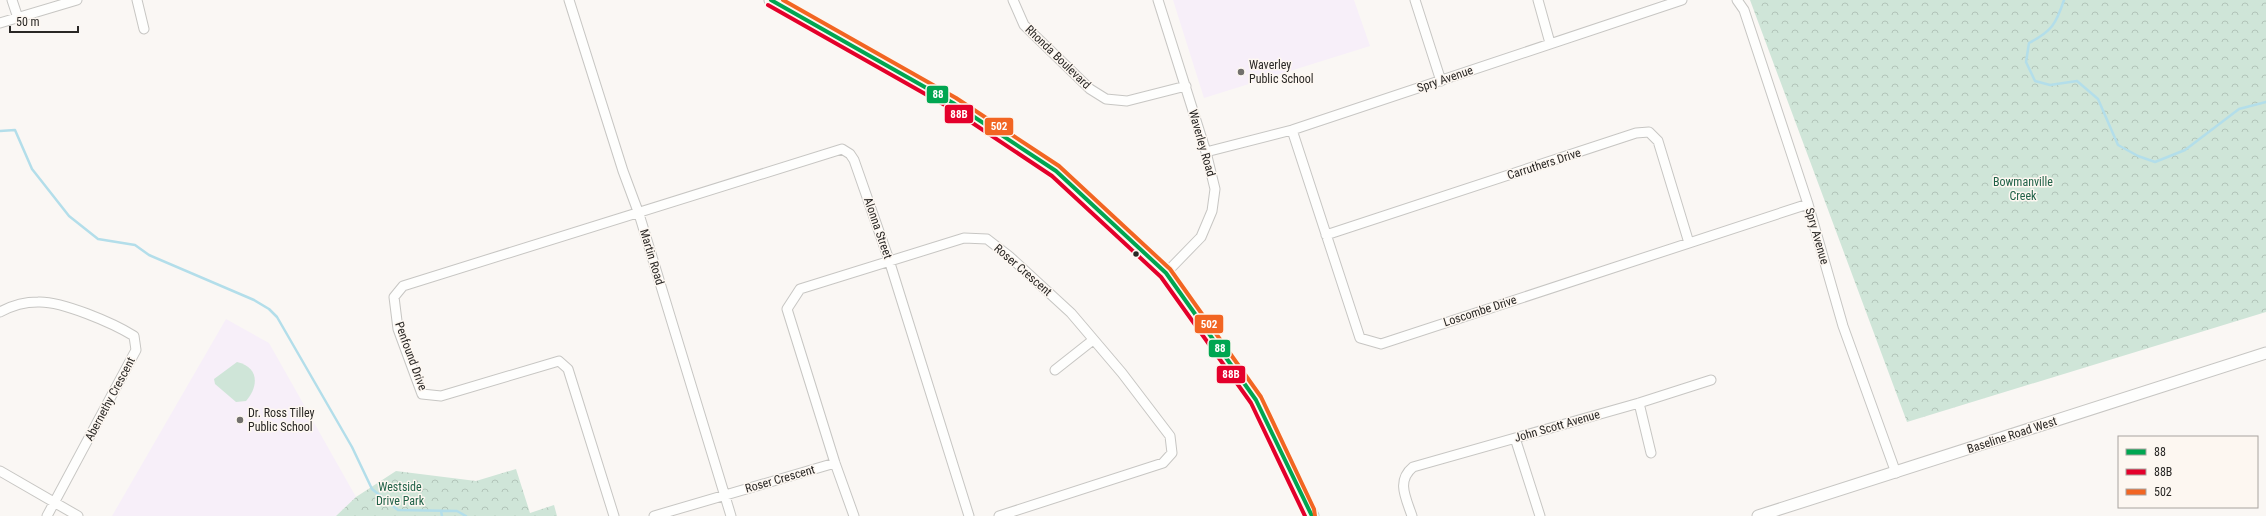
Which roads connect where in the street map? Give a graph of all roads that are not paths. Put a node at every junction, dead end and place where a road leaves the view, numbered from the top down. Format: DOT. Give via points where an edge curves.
graph roads {
  1 [pos="12,0"];
  2 [pos="77,0"];
  3 [pos="137,0"];
  4 [pos="568,0"];
  5 [pos="771,0"];
  6 [pos="1013,0"];
  7 [pos="1158,0"];
  8 [pos="1415,0"];
  9 [pos="1538,0"];
  10 [pos="1682,0"];
  11 [pos="1737,0"];
  12 [pos="18,18"];
  13 [pos="0,23"];
  14 [pos="144,29"];
  15 [pos="1550,43"];
  16 [pos="1441,81"];
  17 [pos="1186,86"];
  18 [pos="1292,130"];
  19 [pos="1206,152"];
  20 [pos="1808,204"];
  21 [pos="639,214"];
  22 [pos="1326,235"];
  23 [pos="1689,243"];
  24 [pos="890,260"];
  25 [pos="1166,273"];
  26 [pos="0,312"];
  27 [pos="1093,340"];
  28 [pos="2266,353"];
  29 [pos="1055,370"];
  30 [pos="1711,380"];
  31 [pos="1639,403"];
  32 [pos="1516,438"];
  33 [pos="1651,453"];
  34 [pos="835,463"];
  35 [pos="0,471"];
  36 [pos="1896,473"];
  37 [pos="725,494"];
  38 [pos="56,502"];
  39 [pos="1310,514"];
  40 [pos="47,516"];
  41 [pos="78,516"];
  42 [pos="614,516"];
  43 [pos="654,516"];
  44 [pos="731,516"];
  45 [pos="854,516"];
  46 [pos="969,516"];
  47 [pos="999,516"];
  48 [pos="1412,516"];
  49 [pos="1540,516"];
  50 [pos="1758,516"];
  1 -- 12 [label="street"];
  2 -- 12 [label="street"];
  3 -- 14 [label="street"];
  4 -- 21 [label="street, Martin Road"];
  5 -- 25 [label="main road" via="952,104 1056,171"];
  6 -- 17 [label="street, Rhonda Boulevard" via="1024,25 1090,89 1106,99 1127,101"];
  7 -- 17 [label="street, Waverley Road"];
  8 -- 16 [label="street"];
  9 -- 15 [label="street"];
  10 -- 15 [label="street, Spry Avenue"];
  11 -- 20 [label="street, Spry Avenue" via="1744,10"];
  12 -- 13 [label="street"];
  15 -- 16 [label="street, Spry Avenue"];
  16 -- 18 [label="street, Spry Avenue"];
  17 -- 19 [label="street, Waverley Road"];
  18 -- 19 [label="street, Spry Avenue"];
  18 -- 22 [label="street, Loscombe Drive"];
  19 -- 25 [label="street, Waverley Road" via="1215,189 1212,211 1201,238"];
  20 -- 23 [label="street, Loscombe Drive"];
  20 -- 36 [label="street, Spry Avenue" via="1843,326"];
  21 -- 24 [label="street, Alonna Street" via="842,149 854,160"];
  21 -- 37 [label="street, Martin Road"];
  21 -- 42 [label="street, Penfound Drive" via="403,286 394,297 398,329 422,394 441,396 559,361 568,369"];
  22 -- 23 [label="street, Loscombe Drive" via="1360,338 1381,344"];
  22 -- 23 [label="street, Carruthers Drive" via="1636,133 1649,132 1658,141"];
  24 -- 27 [label="street, Roser Crescent" via="964,238 987,239 1071,313"];
  24 -- 34 [label="street, Roser Crescent" via="800,289 787,308"];
  24 -- 46 [label="street, Alonna Street"];
  25 -- 39 [label="main road" via="1256,400"];
  26 -- 38 [label="street, Abernethy Crescent" via="9,307 39,302 51,304 117,326 134,336 136,350"];
  27 -- 29 [label="street"];
  27 -- 47 [label="street, Roser Crescent" via="1122,372 1170,436 1172,453 1163,463"];
  28 -- 36 [label="street, Baseline Road West"];
  30 -- 31 [label="street, John Scott Avenue"];
  31 -- 32 [label="street, John Scott Avenue"];
  31 -- 33 [label="street"];
  32 -- 48 [label="street, John Scott Avenue" via="1413,467 1405,474 1403,486"];
  32 -- 49 [label="street"];
  34 -- 37 [label="street, Roser Crescent"];
  34 -- 45 [label="street, Roser Crescent"];
  35 -- 38 [label="street"];
  36 -- 50 [label="street, Baseline Road West"];
  37 -- 43 [label="street, Roser Crescent"];
  37 -- 44 [label="street, Martin Road"];
  38 -- 40 [label="street"];
  38 -- 41 [label="street"];
}
